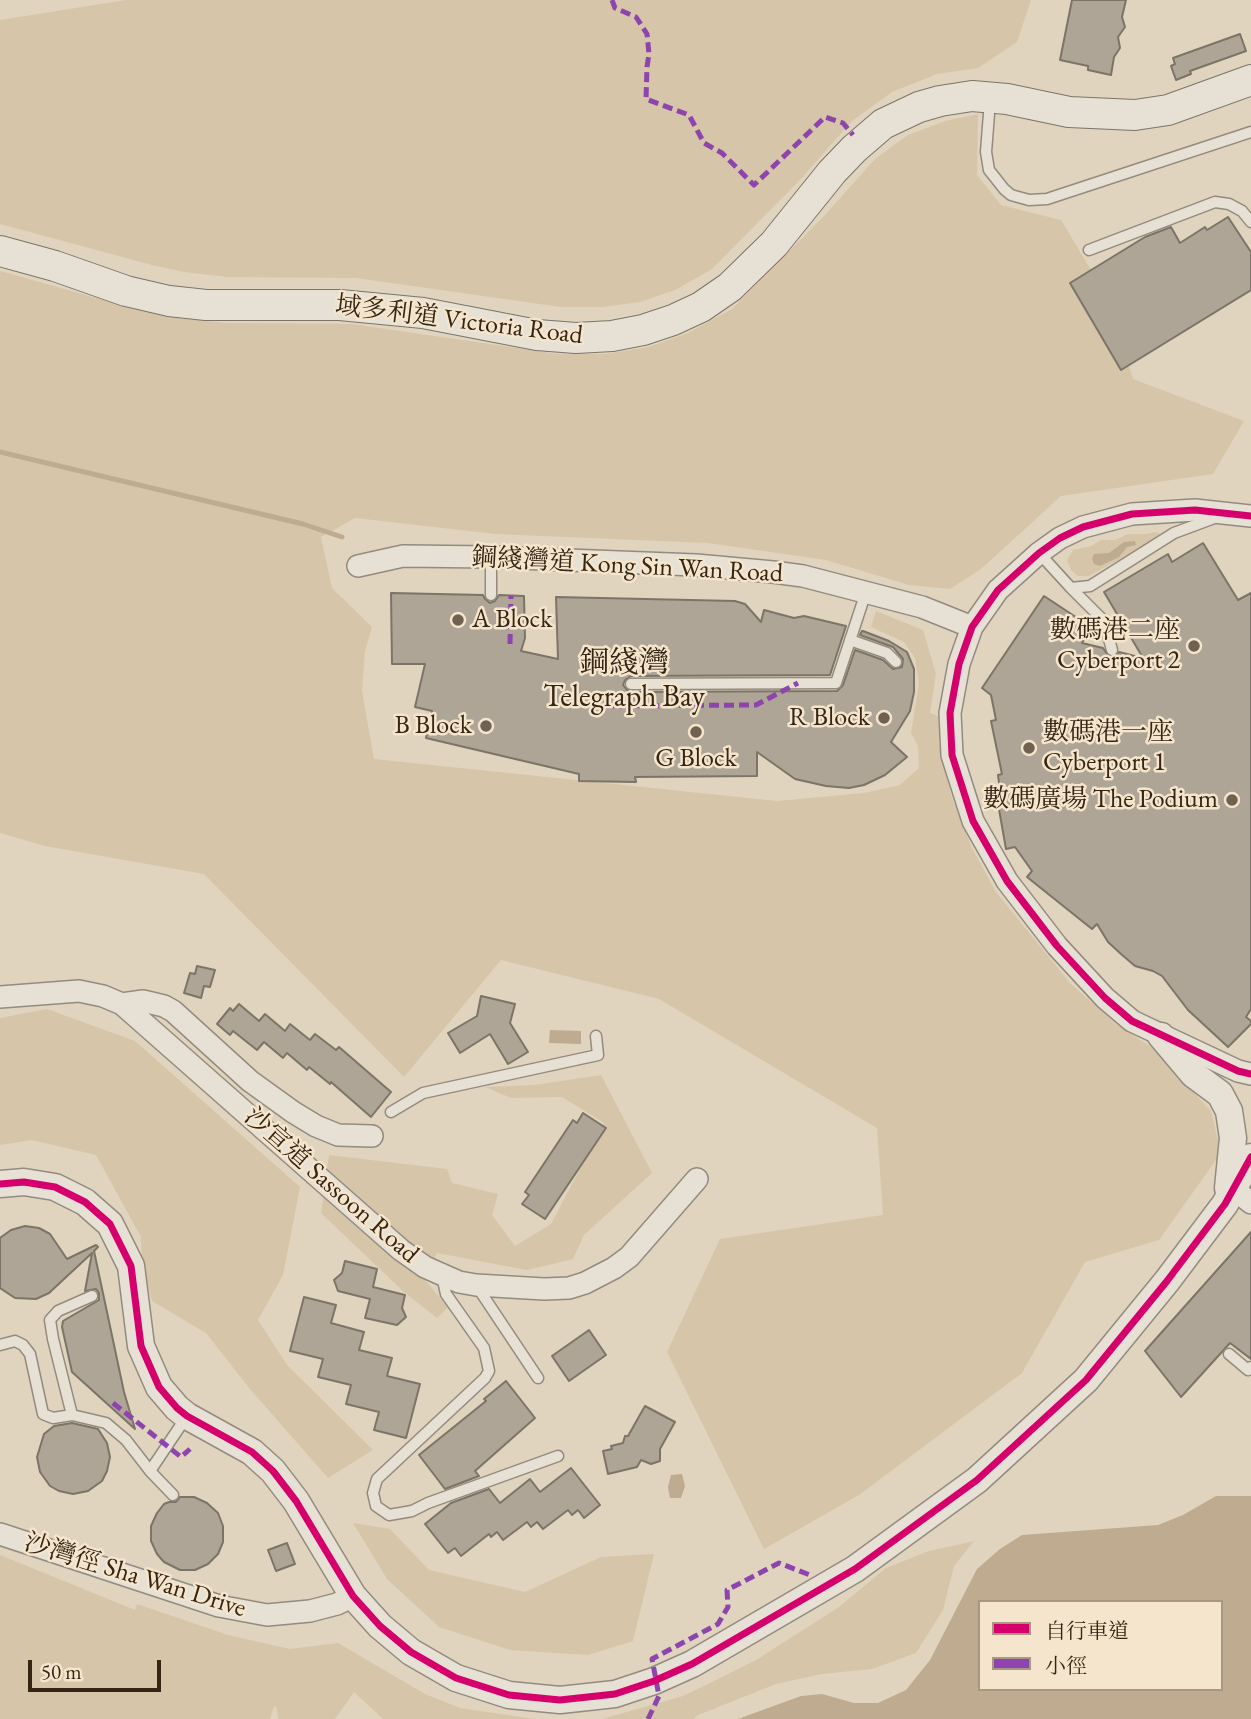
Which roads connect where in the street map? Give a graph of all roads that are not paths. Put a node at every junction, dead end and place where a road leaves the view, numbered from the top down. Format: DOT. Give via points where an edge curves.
graph roads {
  1 [pos="1251,80"];
  2 [pos="990,97"];
  3 [pos="1251,132"];
  4 [pos="1251,222"];
  5 [pos="1089,250"];
  6 [pos="0,251"];
  7 [pos="1227,514"];
  8 [pos="1251,516"];
  9 [pos="1039,553"];
  10 [pos="491,557"];
  11 [pos="358,566"];
  12 [pos="1072,588"];
  13 [pos="491,595"];
  14 [pos="863,600"];
  15 [pos="972,628"];
  16 [pos="850,640"];
  17 [pos="1112,650"];
  18 [pos="896,662"];
  19 [pos="631,684"];
  20 [pos="0,998"];
  21 [pos="122,1004"];
  22 [pos="596,1036"];
  23 [pos="1161,1036"];
  24 [pos="1251,1074"];
  25 [pos="391,1112"];
  26 [pos="372,1136"];
  27 [pos="1251,1157"];
  28 [pos="697,1179"];
  29 [pos="0,1184"];
  30 [pos="1237,1198"];
  31 [pos="442,1276"];
  32 [pos="476,1286"];
  33 [pos="92,1296"];
  34 [pos="0,1345"];
  35 [pos="1230,1354"];
  36 [pos="1251,1367"];
  37 [pos="538,1378"];
  38 [pos="72,1415"];
  39 [pos="187,1416"];
  40 [pos="558,1456"];
  41 [pos="150,1471"];
  42 [pos="173,1495"];
  43 [pos="0,1534"];
  44 [pos="353,1596"];
  1 -- 2 [label="main road, 域多利道 Victoria Road" via="1168,110 1135,115 1069,112"];
  2 -- 3 [label="lane" via="987,163 997,183 1012,195 1039,200"];
  2 -- 6 [label="main road, 域多利道 Victoria Road" via="940,101 883,124 832,172 774,244 730,287 687,314 629,333 537,335 423,313 340,305 188,304 126,291"];
  4 -- 5 [label="lane" via="1242,211 1215,202"];
  7 -- 8 [label="street"];
  7 -- 9 [label="street" via="1195,510 1132,514 1083,527"];
  7 -- 12 [label="lane" via="1174,533 1090,586"];
  9 -- 12 [label="lane"];
  9 -- 15 [label="street" via="998,590"];
  10 -- 11 [label="street, 鋼綫灣道 Kong Sin Wan Road" via="403,556"];
  10 -- 13 [label="lane"];
  10 -- 14 [label="street, 鋼綫灣道 Kong Sin Wan Road" via="773,572 803,576"];
  12 -- 17 [label="lane" via="1104,621"];
  14 -- 15 [label="street, 鋼綫灣道 Kong Sin Wan Road" via="922,607"];
  14 -- 16 [label="lane"];
  15 -- 23 [label="street" via="959,664 950,713 952,755 973,821 1007,881 1057,946 1105,999"];
  16 -- 18 [label="lane" via="887,653"];
  16 -- 19 [label="lane" via="836,683"];
  20 -- 21 [label="street, 沙宣道 Sassoon Road" via="79,991"];
  21 -- 26 [label="street" via="143,1001 164,1006 293,1112 338,1135"];
  21 -- 31 [label="street, 沙宣道 Sassoon Road" via="401,1250"];
  22 -- 25 [label="lane" via="598,1055 422,1093"];
  23 -- 24 [label="street"];
  23 -- 30 [label="street" via="1193,1074 1220,1094 1229,1111"];
  27 -- 30 [label="street"];
  28 -- 32 [label="street, 沙宣道 Sassoon Road" via="629,1257 599,1277 569,1287"];
  29 -- 39 [label="street" via="24,1182 55,1188 85,1202 110,1224 131,1266 145,1359 159,1387"];
  30 -- 44 [label="street" via="1086,1380 977,1480 855,1569 682,1669 634,1689 578,1699 499,1692 456,1678 427,1662 395,1640"];
  31 -- 32 [label="street, 沙宣道 Sassoon Road"];
  31 -- 40 [label="lane" via="446,1294 484,1348 489,1371 377,1479 376,1506 390,1515 412,1511"];
  32 -- 37 [label="lane"];
  33 -- 38 [label="lane" via="58,1311 50,1320"];
  34 -- 38 [label="lane" via="15,1341 30,1354 43,1415"];
  35 -- 36 [label="lane" via="1248,1370"];
  38 -- 41 [label="lane" via="106,1423"];
  39 -- 41 [label="lane"];
  39 -- 44 [label="street" via="252,1452 273,1471"];
  41 -- 42 [label="lane"];
  43 -- 44 [label="street, 沙灣徑 Sha Wan Drive" via="219,1606 267,1615 310,1611"];
}
